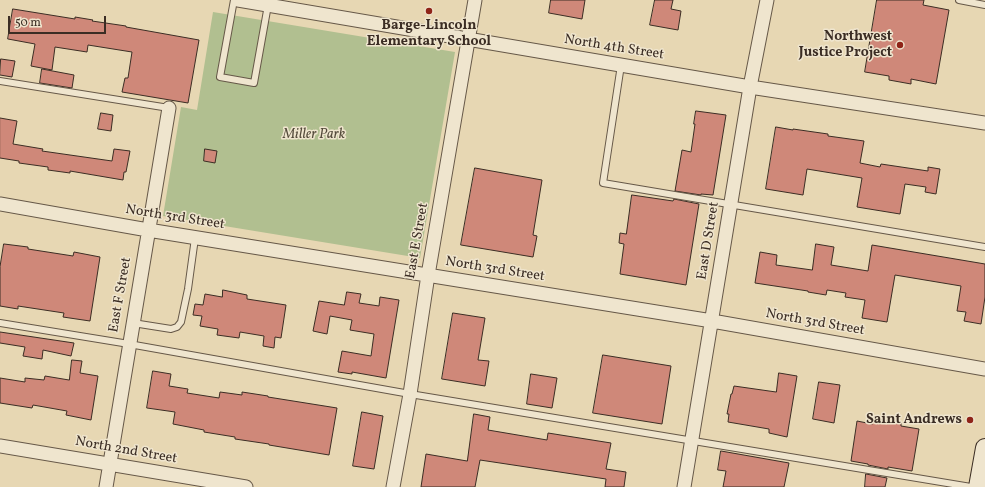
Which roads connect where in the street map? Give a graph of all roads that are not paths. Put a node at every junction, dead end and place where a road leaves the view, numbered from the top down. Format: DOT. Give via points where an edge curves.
graph roads {
  1 [pos="234,0"];
  2 [pos="238,0"];
  3 [pos="475,0"];
  4 [pos="767,0"];
  5 [pos="959,0"];
  6 [pos="268,5"];
  7 [pos="985,5"];
  8 [pos="468,40"];
  9 [pos="621,65"];
  10 [pos="0,81"];
  11 [pos="750,87"];
  12 [pos="169,108"];
  13 [pos="985,123"];
  14 [pos="0,204"];
  15 [pos="731,204"];
  16 [pos="148,230"];
  17 [pos="195,238"];
  18 [pos="985,247"];
  19 [pos="428,275"];
  20 [pos="712,321"];
  21 [pos="0,323"];
  22 [pos="133,323"];
  23 [pos="129,344"];
  24 [pos="985,369"];
  25 [pos="410,394"];
  26 [pos="692,440"];
  27 [pos="0,446"];
  28 [pos="985,448"];
  29 [pos="109,464"];
  30 [pos="106,487"];
  31 [pos="246,487"];
  32 [pos="393,487"];
  33 [pos="684,487"];
  34 [pos="971,487"];
  35 [pos="978,487"];
  1 -- 6 [label="lane" via="220,77 254,83"];
  2 -- 6 [label="street, North 4th Street"];
  3 -- 8 [label="street, East E Street"];
  4 -- 11 [label="street, East D Street"];
  5 -- 7 [label="lane"];
  6 -- 8 [label="street, North 4th Street"];
  8 -- 9 [label="street, North 4th Street"];
  8 -- 19 [label="street, East E Street"];
  9 -- 11 [label="street, North 4th Street"];
  9 -- 15 [label="lane" via="603,183"];
  10 -- 12 [label="lane"];
  11 -- 13 [label="street, North 4th Street"];
  11 -- 15 [label="street, East D Street"];
  12 -- 16 [label="street, East F Street"];
  14 -- 16 [label="street, North 3rd Street"];
  15 -- 18 [label="lane"];
  15 -- 20 [label="street, East D Street"];
  16 -- 17 [label="street, North 3rd Street"];
  16 -- 22 [label="street, East F Street"];
  17 -- 19 [label="street, North 3rd Street"];
  17 -- 22 [label="lane" via="181,322 171,329"];
  19 -- 20 [label="street, North 3rd Street"];
  19 -- 25 [label="street, East E Street"];
  20 -- 24 [label="street, North 3rd Street"];
  20 -- 26 [label="street, East D Street"];
  21 -- 23 [label="lane"];
  22 -- 23 [label="street, East F Street"];
  23 -- 25 [label="lane"];
  23 -- 29 [label="street, East F Street"];
  25 -- 26 [label="lane"];
  25 -- 32 [label="street, East E Street"];
  26 -- 33 [label="street, East D Street"];
  26 -- 34 [label="lane"];
  27 -- 29 [label="street, North 2nd Street"];
  28 -- 35 [label="street"];
  29 -- 30 [label="street, East F Street"];
  29 -- 31 [label="street, North 2nd Street"];
}
